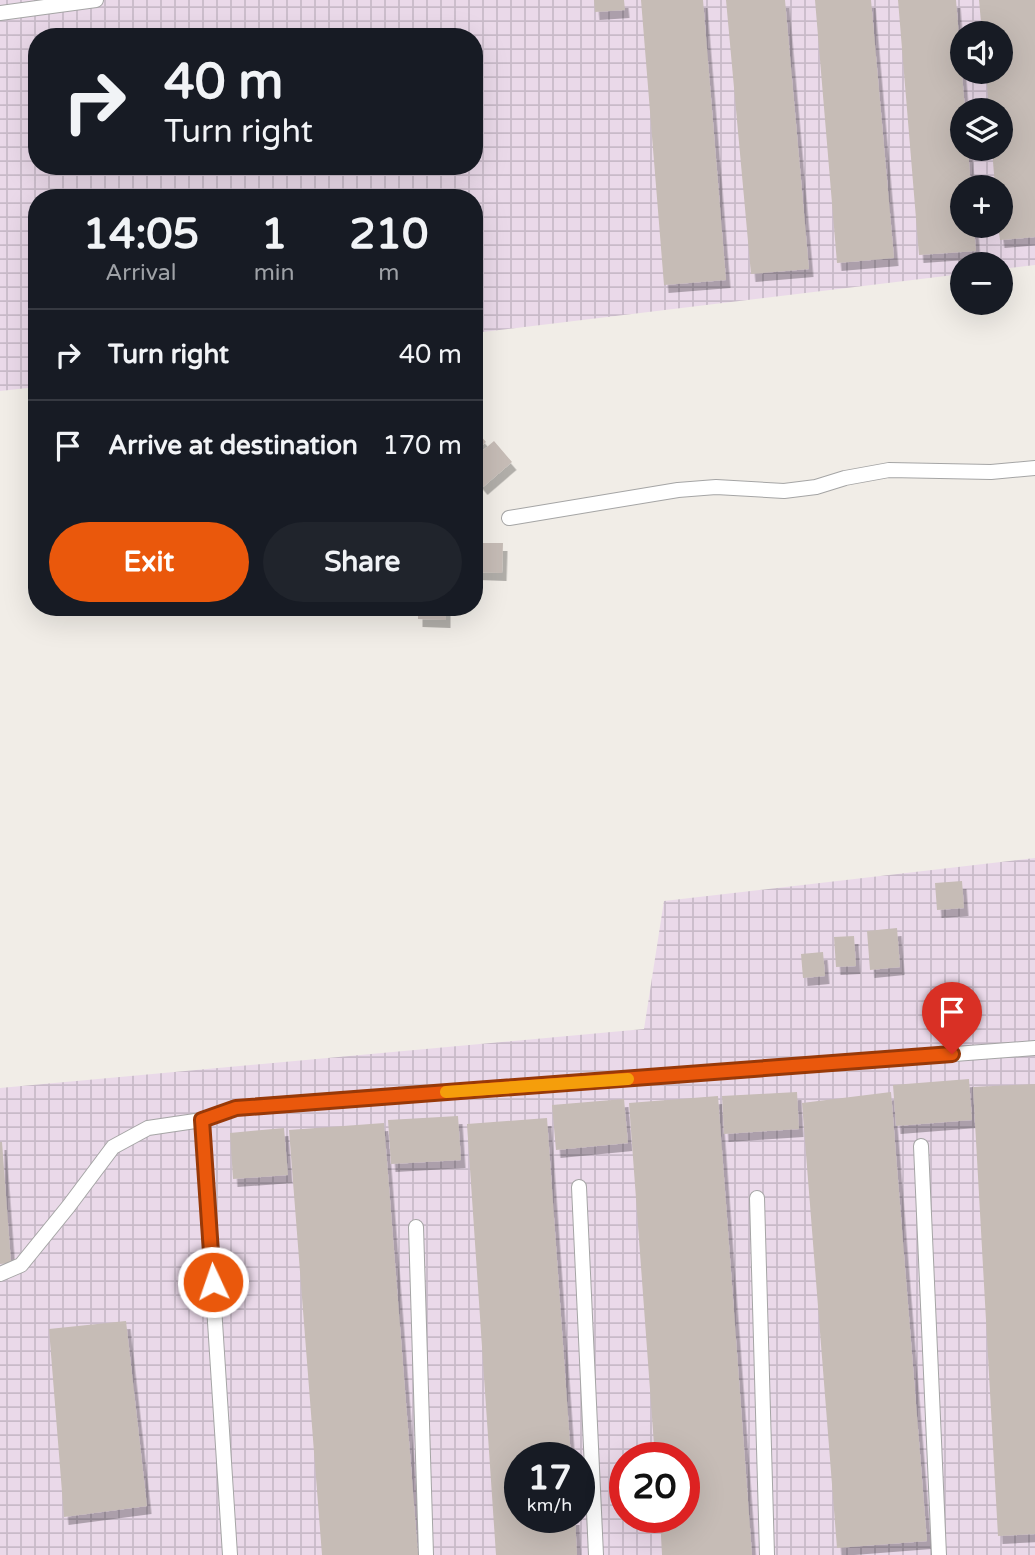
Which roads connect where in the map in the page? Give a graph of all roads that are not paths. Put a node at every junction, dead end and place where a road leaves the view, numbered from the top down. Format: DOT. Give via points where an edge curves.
graph roads {
  1 [pos="96,0"];
  2 [pos="0,13"];
  3 [pos="1035,468"];
  4 [pos="509,518"];
  5 [pos="1035,1048"];
  6 [pos="202,1120"];
  7 [pos="921,1146"];
  8 [pos="579,1187"];
  9 [pos="757,1198"];
  10 [pos="416,1227"];
  11 [pos="0,1274"];
  12 [pos="230,1555"];
  13 [pos="426,1555"];
  14 [pos="596,1555"];
  15 [pos="767,1555"];
  16 [pos="939,1555"];
  1 -- 2 [label="lane"];
  3 -- 4 [label="lane" via="889,470 816,487 784,491 703,488"];
  5 -- 6 [label="lane" via="236,1108"];
  6 -- 11 [label="lane" via="148,1128 113,1147 22,1265"];
  6 -- 12 [label="lane"];
  7 -- 16 [label="lane"];
  8 -- 14 [label="lane"];
  9 -- 15 [label="lane"];
  10 -- 13 [label="lane"];
}
